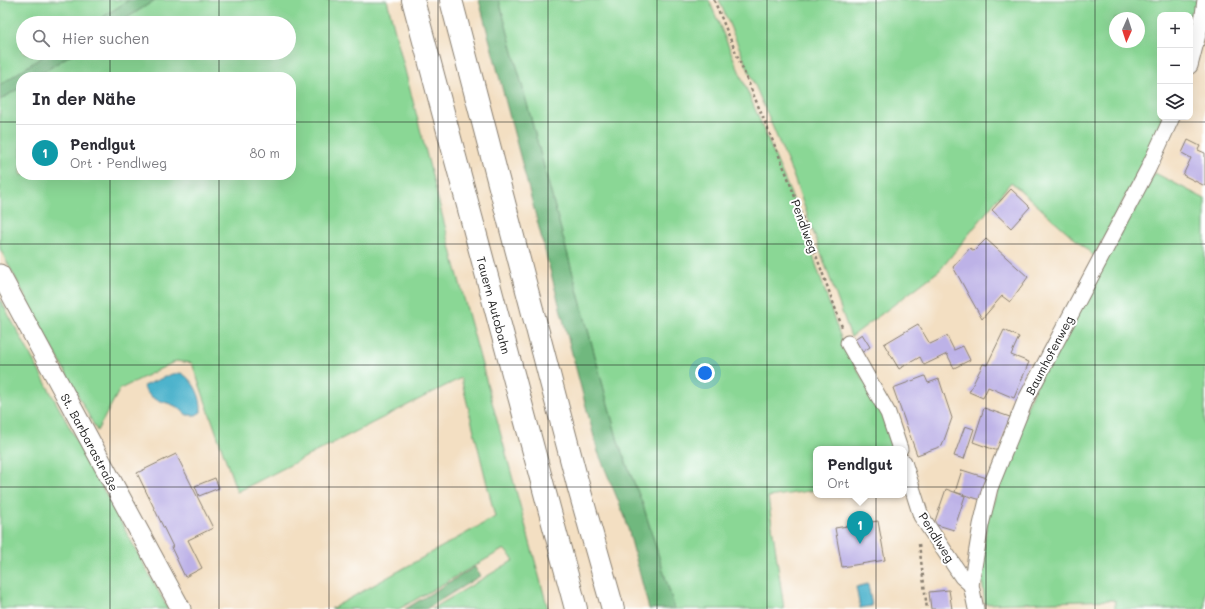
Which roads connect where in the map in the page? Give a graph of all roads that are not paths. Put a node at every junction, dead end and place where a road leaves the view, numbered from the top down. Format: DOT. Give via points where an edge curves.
graph roads {
  1 [pos="413,0"];
  2 [pos="451,0"];
  3 [pos="1205,0"];
  4 [pos="1193,54"];
  5 [pos="1171,120"];
  6 [pos="0,274"];
  7 [pos="848,343"];
  8 [pos="899,446"];
  9 [pos="907,472"];
  10 [pos="971,585"];
  11 [pos="181,609"];
  12 [pos="576,609"];
  13 [pos="613,609"];
  14 [pos="976,609"];
  1 -- 12 [label="highway, Tauern Autobahn"];
  2 -- 13 [label="highway" via="576,478"];
  3 -- 4 [label="street"];
  5 -- 10 [label="street, Baumhofenweg" via="1148,169 1025,401 990,488"];
  6 -- 11 [label="street, St. Barbarastraße"];
  7 -- 8 [label="street" via="888,413"];
  9 -- 10 [label="street, Pendlweg" via="921,516 962,577"];
  10 -- 14 [label="street, Baumhofenweg"];
}
